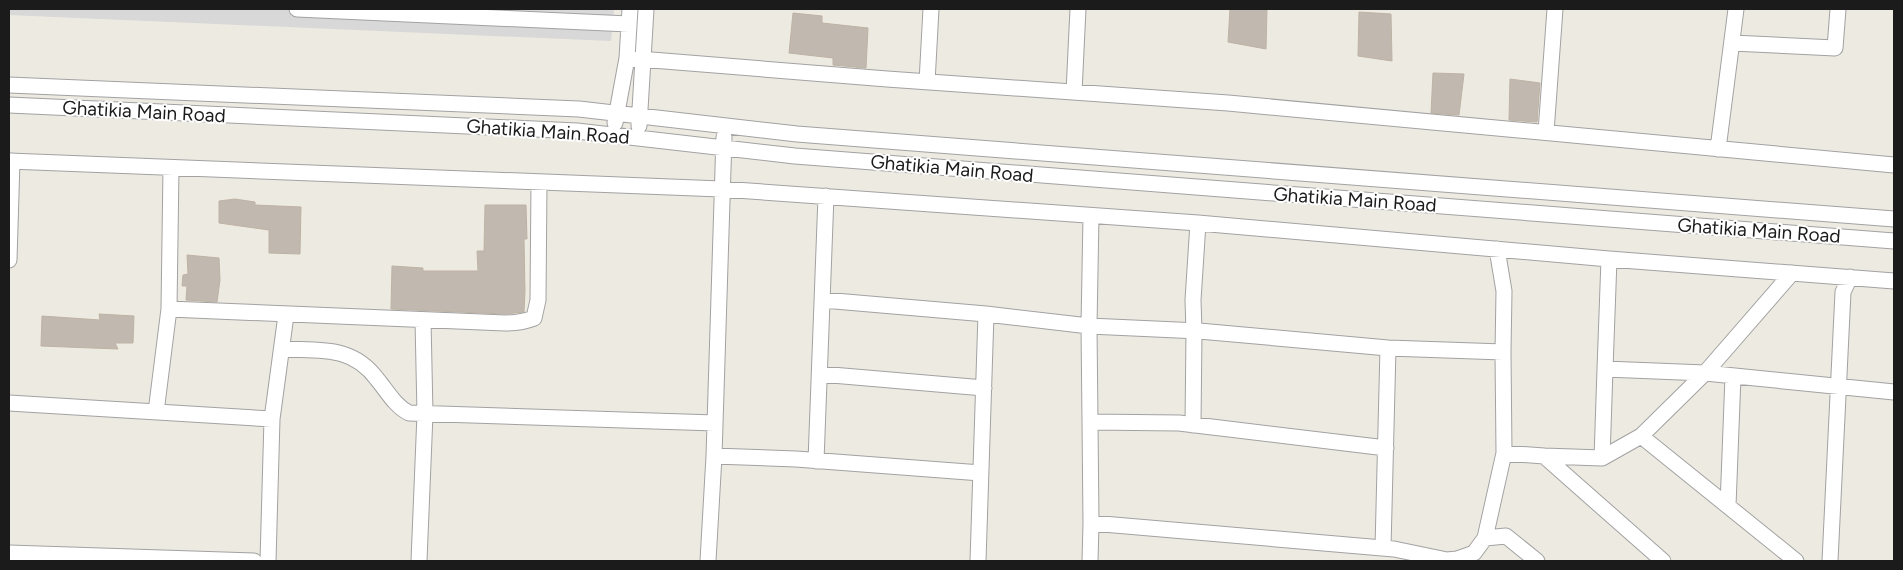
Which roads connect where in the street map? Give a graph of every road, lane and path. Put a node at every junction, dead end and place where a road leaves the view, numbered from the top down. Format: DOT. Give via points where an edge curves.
graph roads {
  1 [pos="297,9"];
  2 [pos="646,9"];
  3 [pos="931,9"];
  4 [pos="1078,9"];
  5 [pos="1555,9"];
  6 [pos="1736,9"];
  7 [pos="1838,9"];
  8 [pos="630,16"];
  9 [pos="1732,43"];
  10 [pos="627,58"];
  11 [pos="644,59"];
  12 [pos="927,82"];
  13 [pos="9,85"];
  14 [pos="1074,92"];
  15 [pos="9,105"];
  16 [pos="616,113"];
  17 [pos="640,116"];
  18 [pos="724,126"];
  19 [pos="1546,132"];
  20 [pos="614,135"];
  21 [pos="638,138"];
  22 [pos="723,148"];
  23 [pos="1718,149"];
  24 [pos="10,161"];
  25 [pos="1894,166"];
  26 [pos="172,168"];
  27 [pos="538,182"];
  28 [pos="721,189"];
  29 [pos="826,196"];
  30 [pos="1091,216"];
  31 [pos="1894,219"];
  32 [pos="1198,223"];
  33 [pos="1894,241"];
  34 [pos="1497,249"];
  35 [pos="1609,259"];
  36 [pos="9,260"];
  37 [pos="1792,273"];
  38 [pos="1850,276"];
  39 [pos="1894,281"];
  40 [pos="823,300"];
  41 [pos="169,309"];
  42 [pos="986,314"];
  43 [pos="286,315"];
  44 [pos="423,320"];
  45 [pos="1089,326"];
  46 [pos="1194,331"];
  47 [pos="1388,348"];
  48 [pos="282,349"];
  49 [pos="1503,352"];
  50 [pos="1605,369"];
  51 [pos="1705,373"];
  52 [pos="820,374"];
  53 [pos="1733,376"];
  54 [pos="1839,387"];
  55 [pos="984,388"];
  56 [pos="1894,392"];
  57 [pos="9,403"];
  58 [pos="156,412"];
  59 [pos="425,414"];
  60 [pos="272,419"];
  61 [pos="1090,422"];
  62 [pos="715,423"];
  63 [pos="1193,425"];
  64 [pos="1641,436"];
  65 [pos="1386,448"];
  66 [pos="1504,453"];
  67 [pos="714,456"];
  68 [pos="1544,456"];
  69 [pos="1602,458"];
  70 [pos="816,461"];
  71 [pos="981,473"];
  72 [pos="1728,506"];
  73 [pos="1091,523"];
  74 [pos="1485,538"];
  75 [pos="1383,548"];
  76 [pos="9,553"];
  77 [pos="150,560"];
  78 [pos="1448,560"];
  79 [pos="254,561"];
  80 [pos="268,561"];
  81 [pos="419,561"];
  82 [pos="708,561"];
  83 [pos="978,561"];
  84 [pos="1090,561"];
  85 [pos="1538,561"];
  86 [pos="1663,561"];
  87 [pos="1796,561"];
  88 [pos="1830,561"];
  1 -- 8 [label="street"];
  2 -- 11 [label="street"];
  3 -- 12 [label="street"];
  4 -- 14 [label="street"];
  5 -- 19 [label="street"];
  6 -- 9 [label="street"];
  7 -- 9 [label="street" via="1835,48"];
  8 -- 10 [label="street"];
  9 -- 23 [label="street"];
  10 -- 11 [label="street"];
  10 -- 16 [label="street"];
  11 -- 12 [label="street"];
  11 -- 17 [label="street"];
  12 -- 14 [label="street"];
  13 -- 16 [label="street, Ghatikia Main Road"];
  14 -- 19 [label="street"];
  15 -- 20 [label="street, Ghatikia Main Road"];
  16 -- 17 [label="street, Ghatikia Main Road"];
  16 -- 20 [label="street"];
  17 -- 18 [label="street, Ghatikia Main Road"];
  17 -- 21 [label="street"];
  18 -- 22 [label="street"];
  18 -- 31 [label="street, Ghatikia Main Road"];
  19 -- 23 [label="street"];
  20 -- 21 [label="street, Ghatikia Main Road"];
  21 -- 22 [label="street, Ghatikia Main Road"];
  22 -- 28 [label="street"];
  22 -- 33 [label="street, Ghatikia Main Road"];
  23 -- 25 [label="street"];
  24 -- 26 [label="street"];
  24 -- 36 [label="street"];
  26 -- 27 [label="street"];
  26 -- 41 [label="street"];
  27 -- 28 [label="street"];
  27 -- 44 [label="street" via="538,300 534,318 505,323"];
  28 -- 29 [label="street"];
  28 -- 62 [label="street"];
  29 -- 30 [label="street"];
  29 -- 40 [label="street"];
  30 -- 32 [label="street"];
  30 -- 45 [label="street"];
  32 -- 34 [label="street"];
  32 -- 46 [label="street"];
  34 -- 35 [label="street"];
  34 -- 49 [label="street" via="1504,291"];
  35 -- 37 [label="street"];
  35 -- 50 [label="street"];
  37 -- 38 [label="street"];
  37 -- 51 [label="street"];
  38 -- 39 [label="street"];
  38 -- 54 [label="street" via="1843,292"];
  40 -- 42 [label="street"];
  40 -- 52 [label="street"];
  41 -- 43 [label="street"];
  41 -- 58 [label="street"];
  42 -- 45 [label="street"];
  42 -- 55 [label="street"];
  43 -- 44 [label="street"];
  43 -- 48 [label="street"];
  44 -- 59 [label="street"];
  45 -- 46 [label="street"];
  45 -- 61 [label="street"];
  46 -- 47 [label="street"];
  46 -- 63 [label="street"];
  47 -- 49 [label="street"];
  47 -- 65 [label="street"];
  48 -- 59 [label="street" via="332,352 356,358 369,368 402,409"];
  48 -- 60 [label="street"];
  49 -- 66 [label="street"];
  50 -- 51 [label="street"];
  50 -- 69 [label="street"];
  51 -- 53 [label="street"];
  51 -- 64 [label="street"];
  52 -- 55 [label="street"];
  52 -- 70 [label="street"];
  53 -- 54 [label="street"];
  53 -- 72 [label="street"];
  54 -- 56 [label="street"];
  54 -- 88 [label="street"];
  55 -- 71 [label="street"];
  57 -- 58 [label="street"];
  58 -- 60 [label="street"];
  59 -- 62 [label="street"];
  59 -- 81 [label="street"];
  60 -- 80 [label="street"];
  61 -- 63 [label="street"];
  61 -- 73 [label="street"];
  62 -- 67 [label="street"];
  63 -- 65 [label="street"];
  64 -- 69 [label="street"];
  64 -- 72 [label="street"];
  65 -- 75 [label="street"];
  66 -- 68 [label="street"];
  66 -- 74 [label="street"];
  67 -- 70 [label="street"];
  67 -- 82 [label="street"];
  68 -- 69 [label="street"];
  68 -- 86 [label="street"];
  70 -- 71 [label="street"];
  71 -- 83 [label="street"];
  72 -- 87 [label="street"];
  73 -- 75 [label="street"];
  73 -- 84 [label="street"];
  74 -- 78 [label="street" via="1474,553"];
  74 -- 85 [label="street" via="1506,536"];
  75 -- 78 [label="street"];
  76 -- 77 [label="street"];
  77 -- 79 [label="street"];
}
